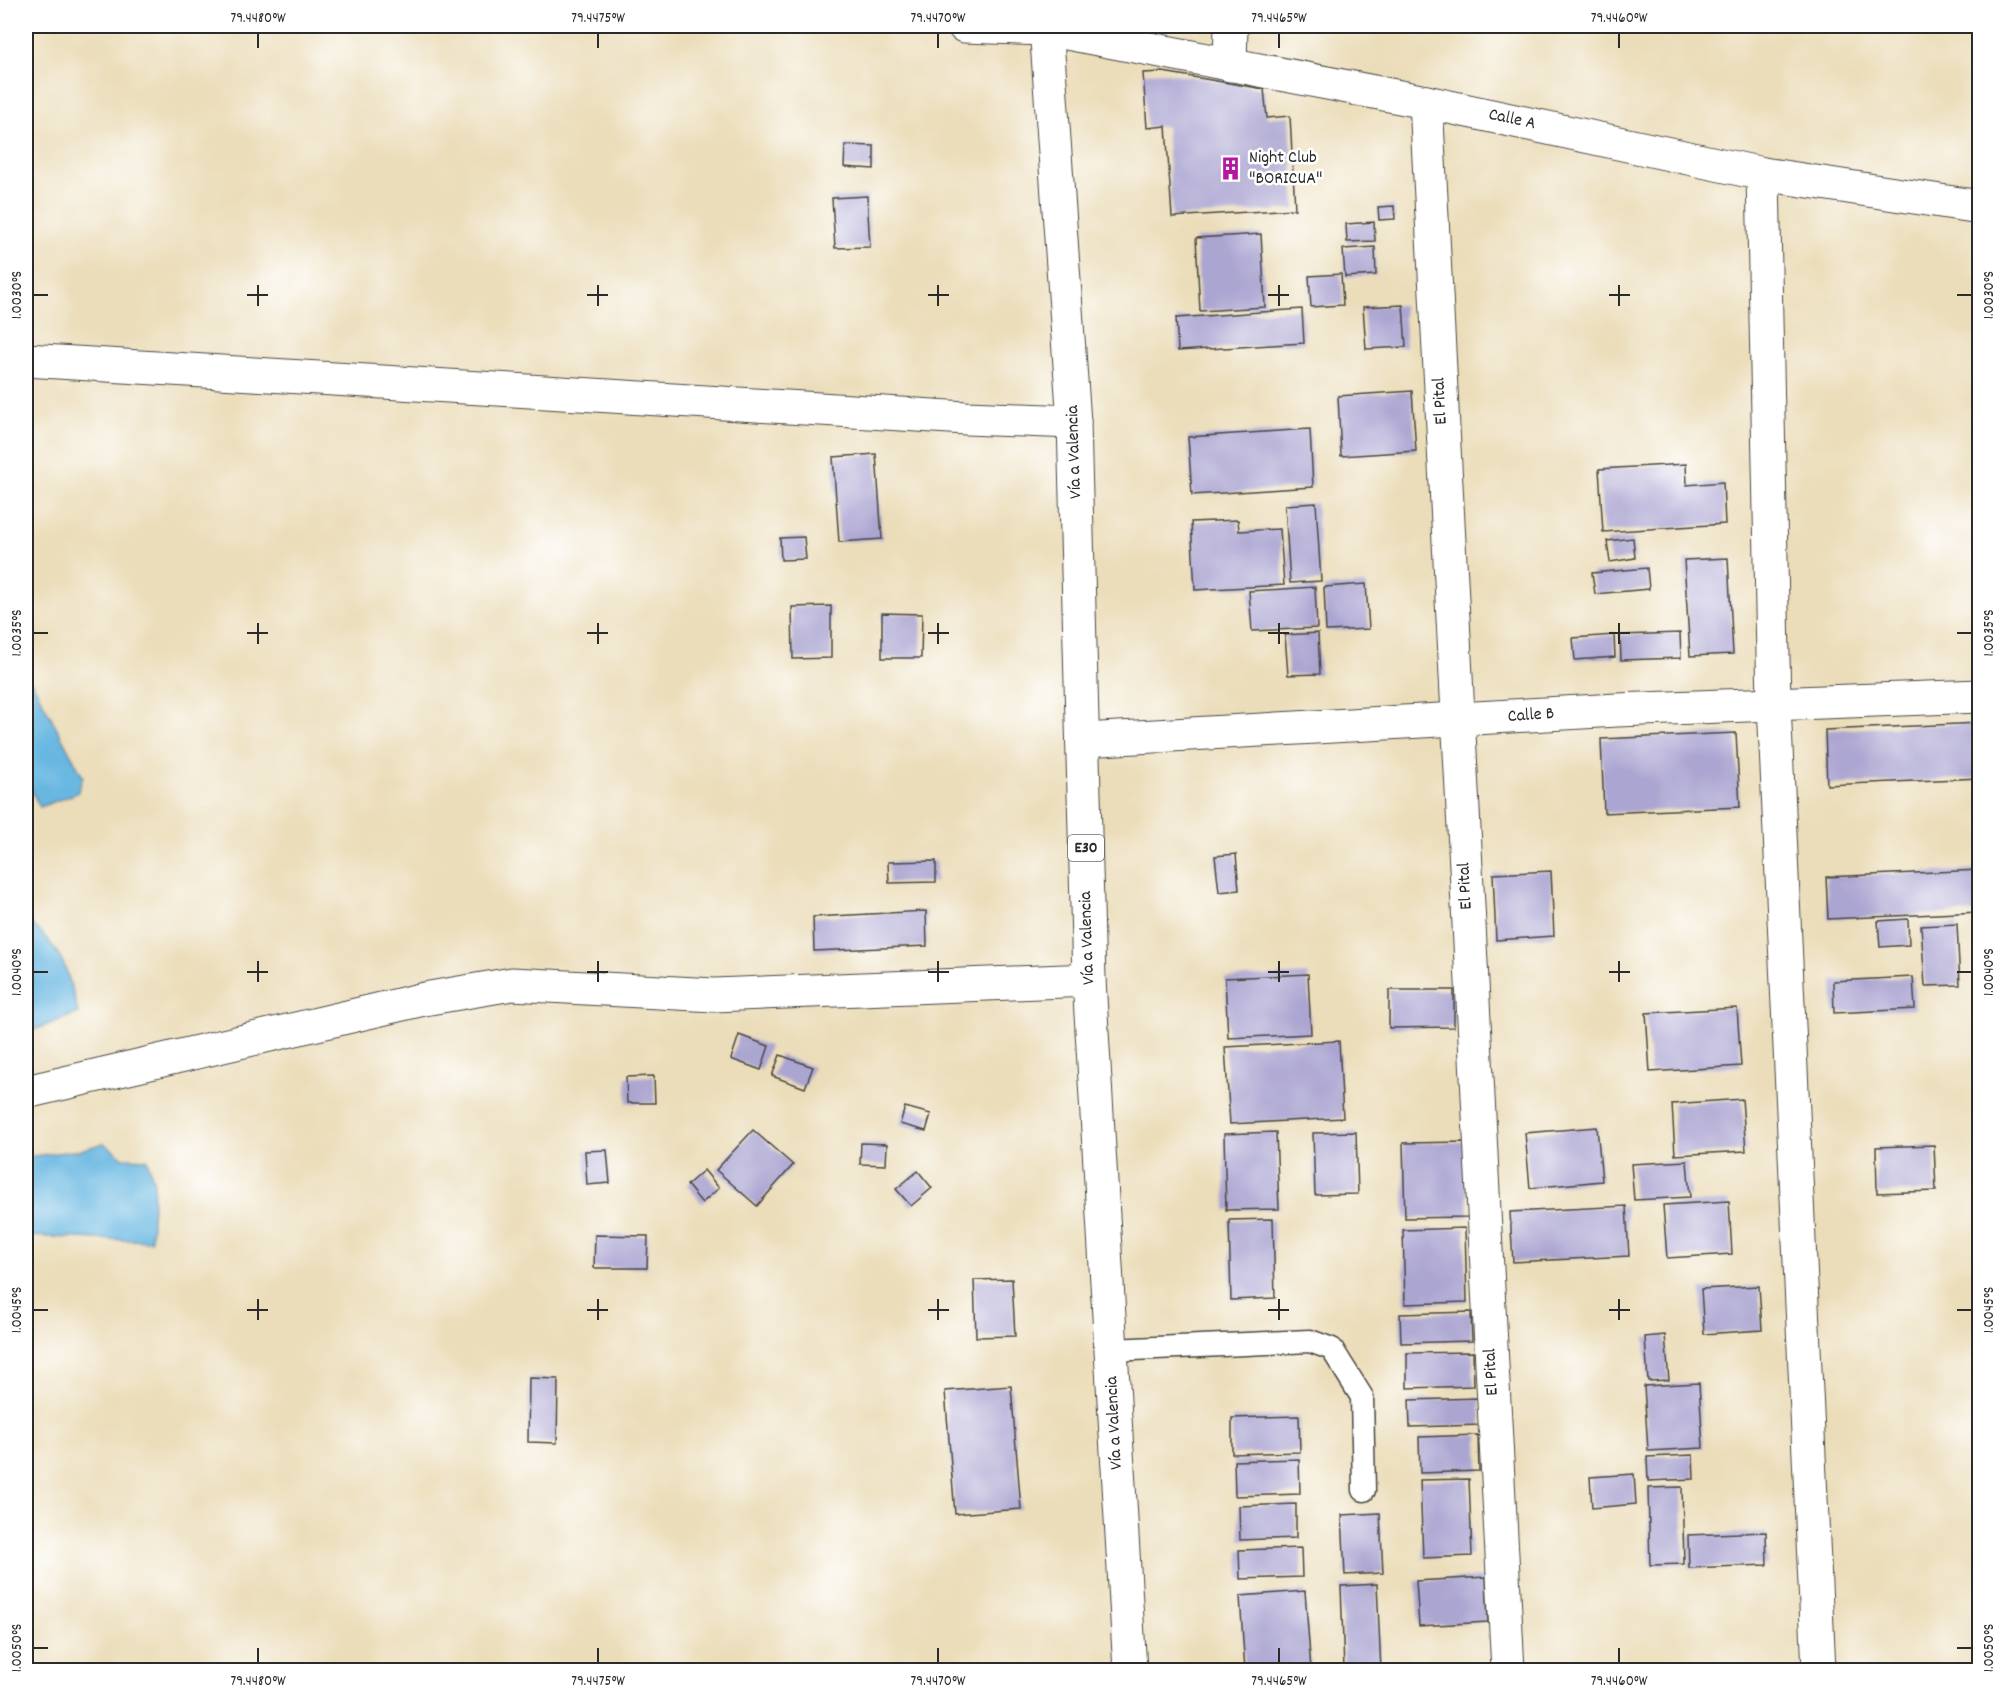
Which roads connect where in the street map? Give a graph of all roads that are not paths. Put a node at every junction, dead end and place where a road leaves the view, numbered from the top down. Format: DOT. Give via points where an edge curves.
graph roads {
  1 [pos="964,26"];
  2 [pos="1231,26"];
  3 [pos="1046,27"];
  4 [pos="1230,65"];
  5 [pos="1426,102"];
  6 [pos="1763,174"];
  7 [pos="1980,207"];
  8 [pos="26,360"];
  9 [pos="1074,422"];
  10 [pos="1980,696"];
  11 [pos="1774,704"];
  12 [pos="1457,721"];
  13 [pos="1083,740"];
  14 [pos="1089,980"];
  15 [pos="26,1092"];
  16 [pos="1110,1350"];
  17 [pos="1364,1490"];
  18 [pos="1130,1671"];
  19 [pos="1508,1671"];
  20 [pos="1819,1671"];
  1 -- 3 [label="main road, Calle A"];
  2 -- 4 [label="main road"];
  3 -- 4 [label="main road, Calle A"];
  3 -- 9 [label="main road, Vía a Valencia / E30"];
  4 -- 5 [label="main road, Calle A"];
  5 -- 6 [label="main road, Calle A"];
  5 -- 12 [label="main road, El Pital"];
  6 -- 7 [label="main road, Calle A"];
  6 -- 11 [label="main road"];
  8 -- 9 [label="main road"];
  9 -- 13 [label="main road, Vía a Valencia / E30"];
  10 -- 11 [label="main road, Calle B"];
  11 -- 12 [label="main road, Calle B"];
  11 -- 20 [label="main road"];
  12 -- 13 [label="main road, Calle B"];
  12 -- 19 [label="main road, El Pital"];
  13 -- 14 [label="main road, Vía a Valencia / E30"];
  14 -- 15 [label="main road" via="714,994 512,984 424,999"];
  14 -- 16 [label="main road, Vía a Valencia / E30"];
  16 -- 17 [label="lane" via="1310,1341 1332,1349 1362,1397"];
  16 -- 18 [label="main road, Vía a Valencia / E30"];
}
